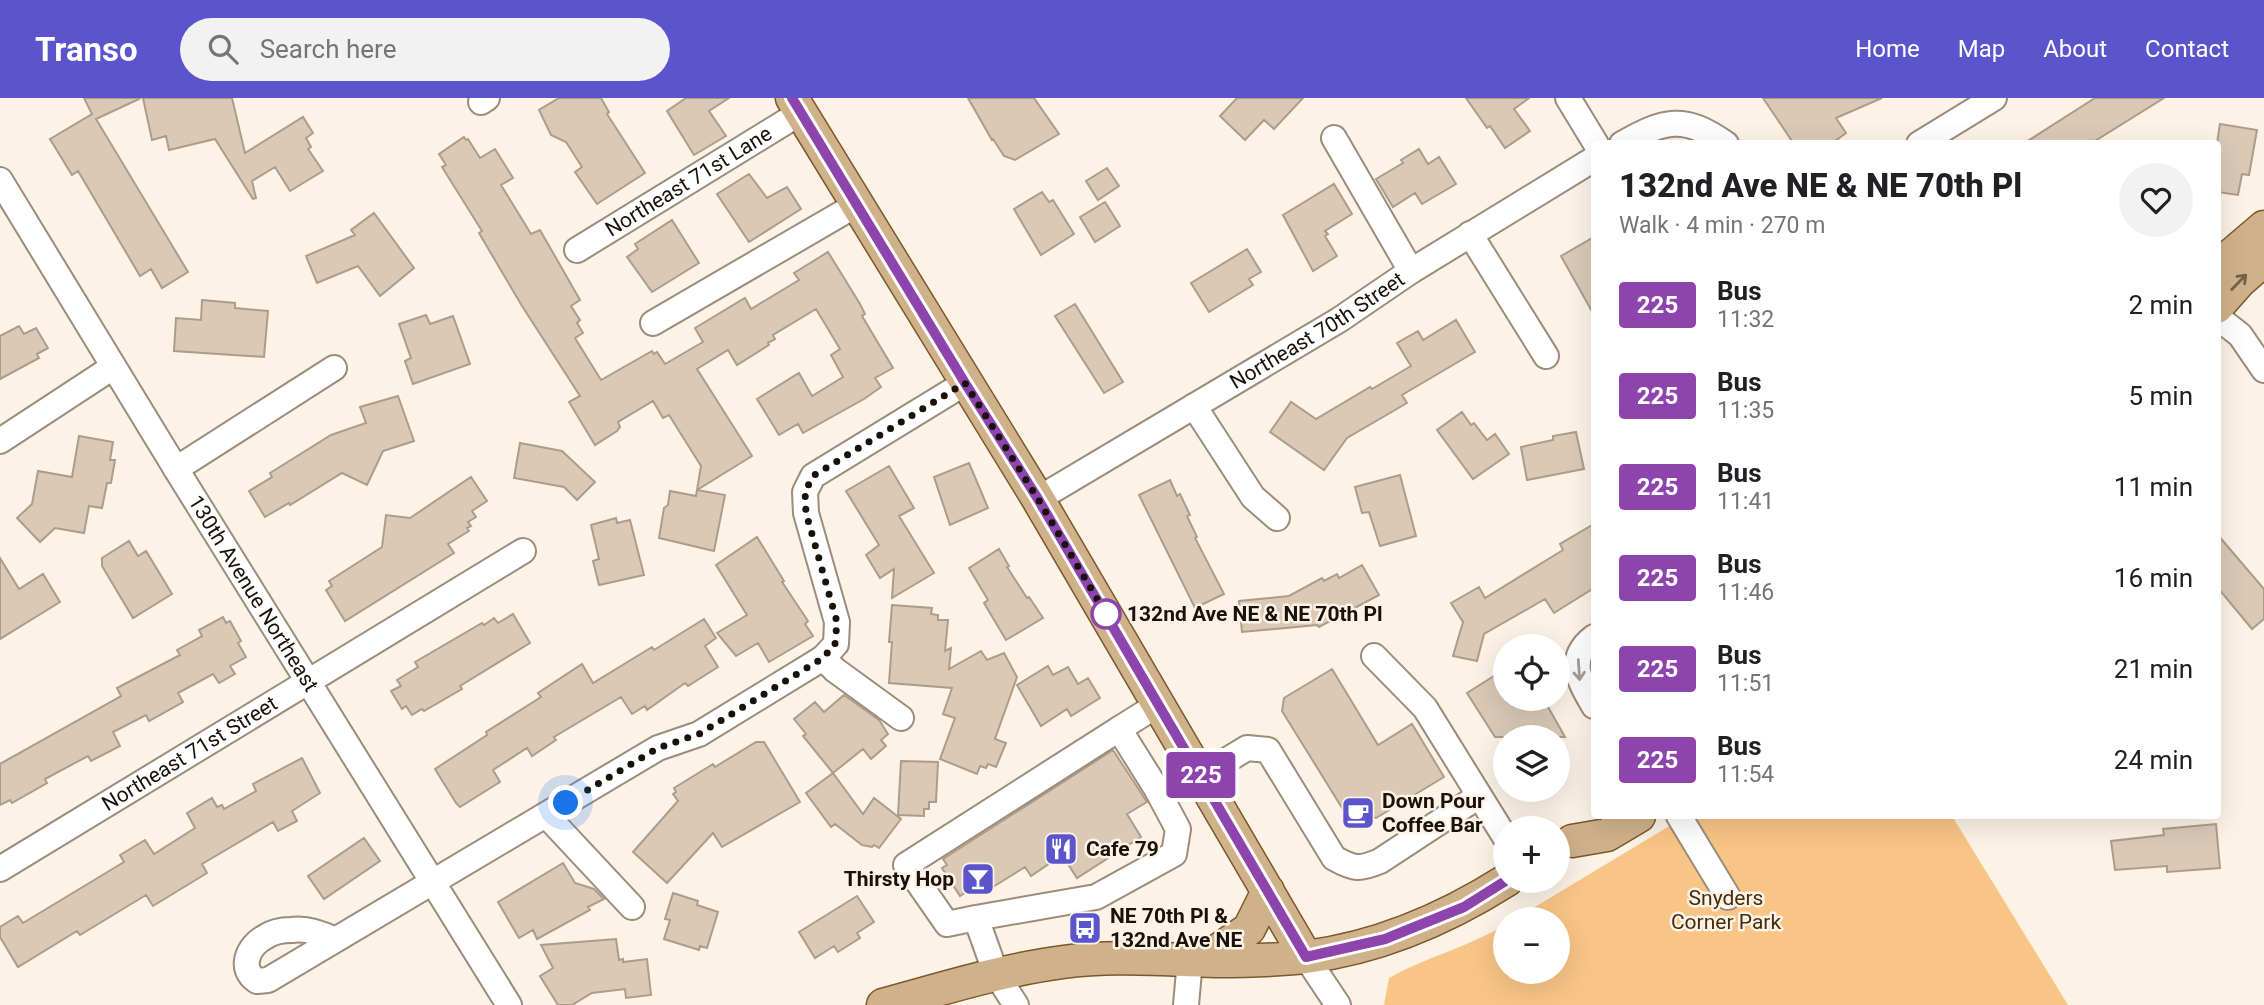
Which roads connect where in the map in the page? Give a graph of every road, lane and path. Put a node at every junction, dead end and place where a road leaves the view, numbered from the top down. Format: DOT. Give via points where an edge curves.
graph roads {
  1 [pos="1568,98"];
  2 [pos="1994,98"];
  3 [pos="796,105"];
  4 [pos="1334,138"];
  5 [pos="1594,140"];
  6 [pos="1629,140"];
  7 [pos="1720,140"];
  8 [pos="1926,140"];
  9 [pos="1591,161"];
  10 [pos="0,180"];
  11 [pos="856,205"];
  12 [pos="2264,227"];
  13 [pos="1470,234"];
  14 [pos="577,250"];
  15 [pos="2264,260"];
  16 [pos="2221,266"];
  17 [pos="1410,271"];
  18 [pos="2221,302"];
  19 [pos="2221,320"];
  20 [pos="653,323"];
  21 [pos="1546,356"];
  22 [pos="113,366"];
  23 [pos="334,368"];
  24 [pos="2264,370"];
  25 [pos="965,383"];
  26 [pos="1194,406"];
  27 [pos="0,441"];
  28 [pos="176,469"];
  29 [pos="1038,499"];
  30 [pos="1277,518"];
  31 [pos="523,551"];
  32 [pos="1591,640"];
  33 [pos="1374,656"];
  34 [pos="823,658"];
  35 [pos="310,681"];
  36 [pos="1591,701"];
  37 [pos="1159,704"];
  38 [pos="901,718"];
  39 [pos="1119,729"];
  40 [pos="1201,776"];
  41 [pos="1479,796"];
  42 [pos="546,815"];
  43 [pos="1493,818"];
  44 [pos="1593,819"];
  45 [pos="1634,819"];
  46 [pos="1681,819"];
  47 [pos="1570,841"];
  48 [pos="1570,845"];
  49 [pos="0,869"];
  50 [pos="433,882"];
  51 [pos="1493,889"];
  52 [pos="1268,891"];
  53 [pos="1728,897"];
  54 [pos="632,907"];
  55 [pos="976,918"];
  56 [pos="335,940"];
  57 [pos="1306,957"];
  58 [pos="1197,960"];
  59 [pos="996,974"];
  60 [pos="509,1005"];
  61 [pos="883,1005"];
  62 [pos="1016,1005"];
  63 [pos="1186,1005"];
  64 [pos="1338,1005"];
  1 -- 5 [label="street"];
  2 -- 8 [label="street"];
  3 -- 11 [label="main road"];
  3 -- 14 [label="street, Northeast 71st Lane"];
  4 -- 17 [label="street"];
  6 -- 7 [label="street" via="1653,126 1676,123 1705,129"];
  9 -- 13 [label="street, Northeast 70th Street"];
  10 -- 22 [label="street, 130th Avenue Northeast"];
  11 -- 20 [label="street"];
  11 -- 25 [label="main road"];
  12 -- 16 [label="main road"];
  13 -- 17 [label="street, Northeast 70th Street"];
  13 -- 21 [label="street"];
  18 -- 15 [label="main road, one-way"];
  17 -- 26 [label="street, Northeast 70th Street" via="1339,320"];
  19 -- 24 [label="street" via="2240,335"];
  22 -- 27 [label="street"];
  22 -- 28 [label="street, 130th Avenue Northeast"];
  23 -- 28 [label="street"];
  25 -- 29 [label="main road"];
  25 -- 34 [label="street" via="813,476 805,492 806,513 837,622 835,644"];
  26 -- 29 [label="street, Northeast 70th Street"];
  26 -- 30 [label="street" via="1253,497"];
  28 -- 35 [label="street, 130th Avenue Northeast"];
  29 -- 37 [label="main road"];
  31 -- 35 [label="street, Northeast 71st Street"];
  32 -- 36 [label="street, one-way" via="1580,649 1577,666"];
  33 -- 41 [label="street" via="1426,708"];
  34 -- 38 [label="street"];
  34 -- 42 [label="street" via="699,734 658,748"];
  35 -- 49 [label="street, Northeast 71st Street"];
  35 -- 50 [label="street, 130th Avenue Northeast"];
  37 -- 39 [label="street"];
  37 -- 40 [label="main road"];
  39 -- 55 [label="street" via="1178,829 1174,854 1096,897"];
  39 -- 55 [label="street" via="906,865 947,925"];
  40 -- 41 [label="street" via="1247,748 1268,750 1334,858 1363,868"];
  40 -- 52 [label="main road"];
  41 -- 43 [label="street"];
  42 -- 50 [label="street"];
  42 -- 54 [label="street"];
  44 -- 47 [label="main road"];
  45 -- 48 [label="main road" via="1607,835"];
  46 -- 53 [label="street"];
  50 -- 56 [label="street"];
  50 -- 60 [label="street, 130th Avenue Northeast"];
  51 -- 57 [label="main road" via="1464,907 1385,939"];
  52 -- 57 [label="main road"];
  52 -- 58 [label="main road" via="1249,929"];
  55 -- 59 [label="street"];
  57 -- 58 [label="main road"];
  57 -- 64 [label="street"];
  58 -- 59 [label="main road" via="1064,961"];
  58 -- 63 [label="street"];
  59 -- 61 [label="main road"];
  59 -- 62 [label="street"];
}
